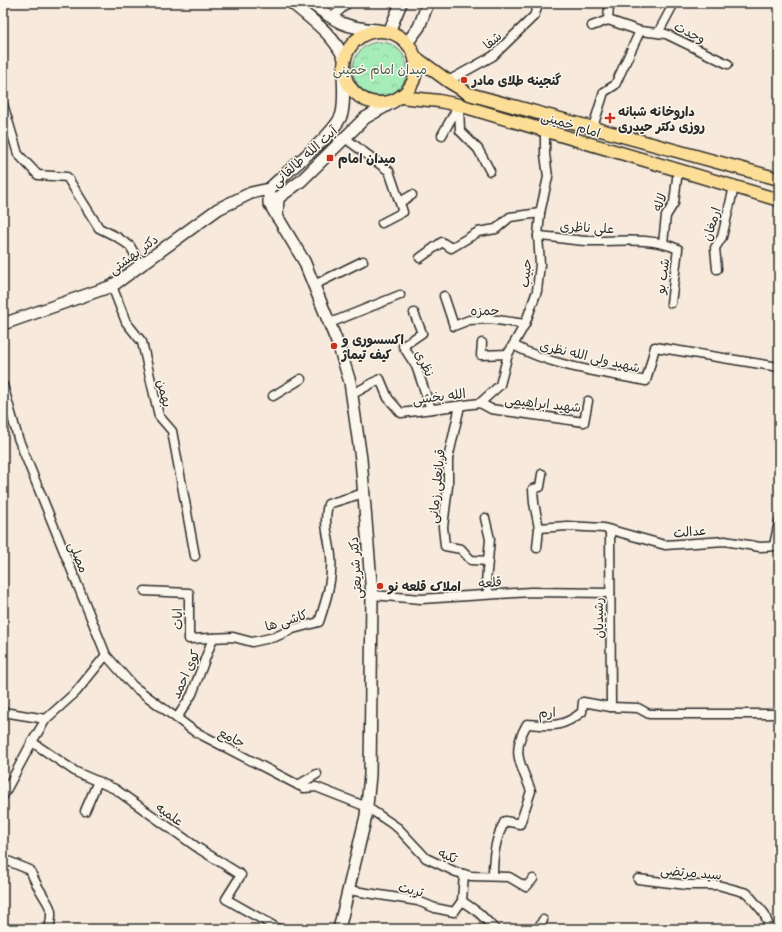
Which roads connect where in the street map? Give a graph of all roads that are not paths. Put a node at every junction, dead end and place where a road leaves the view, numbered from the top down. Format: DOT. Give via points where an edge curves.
graph roads {
  1 [pos="292,3"];
  2 [pos="311,3"];
  3 [pos="348,3"];
  4 [pos="401,3"];
  5 [pos="428,3"];
  6 [pos="538,3"];
  7 [pos="606,3"];
  8 [pos="674,3"];
  9 [pos="331,18"];
  10 [pos="608,20"];
  11 [pos="592,26"];
  12 [pos="383,31"];
  13 [pos="640,31"];
  14 [pos="658,33"];
  15 [pos="407,43"];
  16 [pos="415,57"];
  17 [pos="343,64"];
  18 [pos="728,64"];
  19 [pos="448,81"];
  20 [pos="397,99"];
  21 [pos="3,104"];
  22 [pos="459,105"];
  23 [pos="593,127"];
  24 [pos="545,130"];
  25 [pos="442,135"];
  26 [pos="345,138"];
  27 [pos="678,170"];
  28 [pos="490,171"];
  29 [pos="779,179"];
  30 [pos="734,187"];
  31 [pos="269,189"];
  32 [pos="412,195"];
  33 [pos="779,200"];
  34 [pos="400,202"];
  35 [pos="540,213"];
  36 [pos="277,218"];
  37 [pos="382,223"];
  38 [pos="538,236"];
  39 [pos="635,240"];
  40 [pos="664,243"];
  41 [pos="420,258"];
  42 [pos="363,261"];
  43 [pos="141,265"];
  44 [pos="717,269"];
  45 [pos="314,285"];
  46 [pos="112,286"];
  47 [pos="400,295"];
  48 [pos="444,296"];
  49 [pos="671,303"];
  50 [pos="414,314"];
  51 [pos="330,323"];
  52 [pos="3,324"];
  53 [pos="525,324"];
  54 [pos="482,343"];
  55 [pos="513,346"];
  56 [pos="508,354"];
  57 [pos="779,367"];
  58 [pos="301,379"];
  59 [pos="3,385"];
  60 [pos="352,395"];
  61 [pos="273,396"];
  62 [pos="588,401"];
  63 [pos="480,403"];
  64 [pos="460,406"];
  65 [pos="431,408"];
  66 [pos="542,474"];
  67 [pos="364,493"];
  68 [pos="485,518"];
  69 [pos="779,522"];
  70 [pos="539,528"];
  71 [pos="610,530"];
  72 [pos="777,545"];
  73 [pos="537,548"];
  74 [pos="195,556"];
  75 [pos="488,561"];
  76 [pos="145,591"];
  77 [pos="610,593"];
  78 [pos="489,594"];
  79 [pos="372,595"];
  80 [pos="213,638"];
  81 [pos="189,639"];
  82 [pos="106,655"];
  83 [pos="611,707"];
  84 [pos="3,712"];
  85 [pos="779,714"];
  86 [pos="177,718"];
  87 [pos="46,719"];
  88 [pos="32,742"];
  89 [pos="317,774"];
  90 [pos="98,781"];
  91 [pos="298,785"];
  92 [pos="3,796"];
  93 [pos="367,807"];
  94 [pos="85,810"];
  95 [pos="3,859"];
  96 [pos="464,874"];
  97 [pos="493,876"];
  98 [pos="533,879"];
  99 [pos="638,879"];
  100 [pos="348,890"];
  101 [pos="462,901"];
  102 [pos="543,920"];
  103 [pos="49,929"];
  104 [pos="279,929"];
  105 [pos="339,929"];
  106 [pos="495,929"];
  107 [pos="538,929"];
  108 [pos="770,929"];
  1 -- 17 [label="main road" via="329,34 339,47"];
  2 -- 9 [label="main road"];
  3 -- 9 [label="street"];
  4 -- 12 [label="main road"];
  5 -- 15 [label="main road" via="419,26"];
  6 -- 19 [label="street, شفا" via="534,16 493,56"];
  7 -- 10 [label="street" via="609,5"];
  8 -- 14 [label="street"];
  9 -- 12 [label="main road" via="338,23 359,29"];
  10 -- 11 [label="street"];
  10 -- 13 [label="street"];
  12 -- 15 [label="main road" via="399,36"];
  12 -- 17 [label="main road" via="366,32 356,39 348,48"];
  13 -- 14 [label="street, وحدت"];
  13 -- 23 [label="street" via="615,85 604,92"];
  14 -- 18 [label="street, وحدت" via="666,34"];
  15 -- 16 [label="main road"];
  16 -- 19 [label="main road, امام خمینی"];
  16 -- 20 [label="main road" via="416,75 411,86"];
  17 -- 20 [label="main road" via="346,81 360,99 377,104"];
  17 -- 31 [label="main road, آیت الله طالقانی" via="342,114 333,128 313,149"];
  19 -- 23 [label="main road, امام خمینی" via="470,94"];
  20 -- 22 [label="main road, امام خمینی" via="439,101"];
  20 -- 26 [label="main road, آیت الله طالقانی" via="365,118"];
  21 -- 43 [label="street" via="18,154 38,175 67,177 99,228 130,246"];
  22 -- 24 [label="main road, امام خمینی"];
  22 -- 25 [label="street"];
  22 -- 28 [label="street" via="460,131 478,149"];
  23 -- 29 [label="main road, امام خمینی"];
  24 -- 27 [label="main road, امام خمینی"];
  24 -- 35 [label="street, حبیب" via="548,177"];
  26 -- 34 [label="street" via="389,171"];
  26 -- 36 [label="main road, آیت الله طالقانی" via="278,198"];
  27 -- 30 [label="main road, امام خمینی"];
  27 -- 40 [label="street, لاله" via="674,203 666,216"];
  30 -- 33 [label="main road, امام خمینی"];
  30 -- 44 [label="street, ارمغان" via="722,237 715,248"];
  31 -- 36 [label="main road, آیت الله طالقانی" via="269,203"];
  31 -- 43 [label="main road, دکتر بهشتی" via="251,193 218,209"];
  32 -- 34 [label="street"];
  34 -- 37 [label="street" via="403,212"];
  35 -- 38 [label="street, حبیب"];
  35 -- 41 [label="street" via="510,218 496,229 478,232 451,248 442,242"];
  36 -- 45 [label="main road, دکتر شریعتی" via="304,261"];
  38 -- 39 [label="street, علی ناظری" via="588,241"];
  38 -- 53 [label="street, حبیب" via="540,264 537,291"];
  39 -- 40 [label="street, شب بو"];
  40 -- 49 [label="street, شب بو" via="678,249"];
  42 -- 45 [label="street"];
  43 -- 46 [label="main road, دکتر بهشتی"];
  45 -- 51 [label="main road, دکتر شریعتی"];
  46 -- 52 [label="main road, دکتر بهشتی"];
  46 -- 74 [label="street, بهمن" via="126,322 142,342 159,416 172,431"];
  47 -- 51 [label="street"];
  48 -- 53 [label="street, حمزه" via="454,326 469,320 490,319"];
  50 -- 65 [label="street, نظری" via="422,333 404,346 416,366"];
  51 -- 60 [label="main road, دکتر شریعتی"];
  53 -- 55 [label="street, حبیب"];
  54 -- 56 [label="street" via="481,355"];
  55 -- 56 [label="street, حبیب"];
  55 -- 57 [label="street, شهید ولی الله نظری" via="531,355 561,364 646,381 655,347"];
  56 -- 63 [label="street, حبیب" via="500,385"];
  58 -- 61 [label="street"];
  59 -- 82 [label="street, مصلی" via="18,438"];
  60 -- 65 [label="street, الله بخشی" via="380,379 388,398 401,413"];
  60 -- 67 [label="main road, دکتر شریعتی"];
  62 -- 63 [label="street, شهید ابراهیمی" via="584,422 491,409"];
  63 -- 64 [label="street, الله بخشی"];
  64 -- 65 [label="street, الله بخشی"];
  64 -- 75 [label="street, قربانعلی زمانی" via="448,459 443,527 446,546 461,549 471,560"];
  66 -- 70 [label="street" via="540,487 533,489"];
  67 -- 79 [label="main road, دکتر شریعتی"];
  67 -- 80 [label="street, کاشی ها" via="328,504 325,519 331,557 329,590 319,622 252,642 233,637"];
  68 -- 75 [label="street" via="490,539"];
  69 -- 72 [label="street"];
  70 -- 71 [label="street, عدالت" via="567,526"];
  70 -- 73 [label="street"];
  71 -- 72 [label="street, عدالت" via="665,545 725,541 760,547"];
  71 -- 77 [label="street, رشیدیان"];
  75 -- 78 [label="street" via="486,582"];
  76 -- 81 [label="street, ایات" via="189,593"];
  77 -- 78 [label="street, قلعه"];
  77 -- 83 [label="street, رشیدیان"];
  78 -- 79 [label="street, قلعه" via="421,599"];
  79 -- 93 [label="main road, دکتر شریعتی" via="370,771"];
  80 -- 81 [label="street, کاشی ها"];
  80 -- 86 [label="street, کوی احمد" via="192,694"];
  82 -- 86 [label="street, جامع" via="133,686"];
  82 -- 87 [label="street" via="76,692"];
  83 -- 85 [label="street, ارم" via="638,708 648,714"];
  83 -- 97 [label="street, ارم" via="584,702 582,712 570,722 554,727 527,724 521,735 518,758 531,790 520,824 505,821 500,830 493,853"];
  84 -- 87 [label="street"];
  86 -- 91 [label="street, جامع" via="194,731"];
  87 -- 88 [label="street"];
  88 -- 90 [label="street, علمیه" via="76,772"];
  88 -- 92 [label="street"];
  89 -- 91 [label="street"];
  90 -- 94 [label="street"];
  90 -- 104 [label="street, علمیه" via="115,789 241,875 226,899"];
  91 -- 93 [label="street, جامع" via="304,788 316,787"];
  93 -- 96 [label="street, تکیه" via="398,828 426,858"];
  93 -- 100 [label="main road, دکتر شریعتی"];
  95 -- 103 [label="street" via="30,870 40,891 50,904 52,918"];
  96 -- 97 [label="street, تکیه"];
  96 -- 101 [label="street"];
  97 -- 98 [label="street, تکیه" via="509,877 526,887"];
  99 -- 108 [label="street, سید مرتضی" via="718,885 747,893 764,913"];
  100 -- 101 [label="street, تربت" via="418,901 454,912"];
  100 -- 105 [label="main road, دکتر شریعتی"];
  101 -- 106 [label="street"];
  102 -- 107 [label="street"];
}
